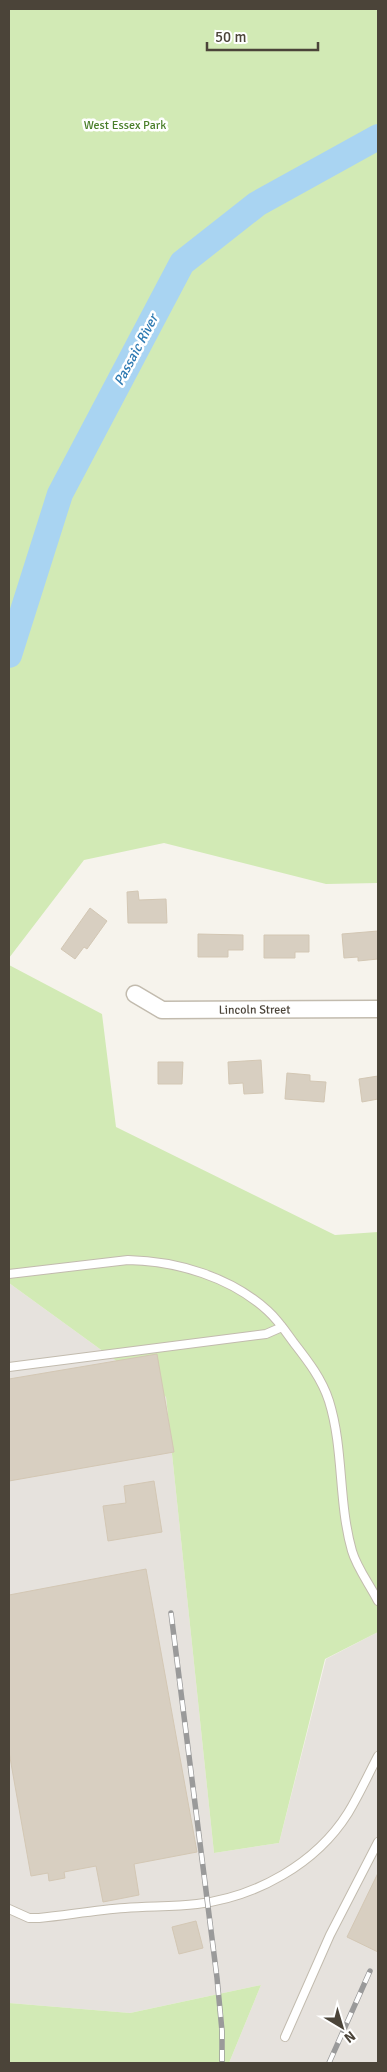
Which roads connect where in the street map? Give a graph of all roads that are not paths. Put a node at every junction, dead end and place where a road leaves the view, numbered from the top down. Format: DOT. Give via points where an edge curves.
graph roads {
  1 [pos="135,994"];
  2 [pos="378,1009"];
  3 [pos="9,1274"];
  4 [pos="282,1327"];
  5 [pos="9,1367"];
  6 [pos="378,1601"];
  7 [pos="378,1756"];
  8 [pos="378,1842"];
  9 [pos="9,1909"];
  10 [pos="285,2037"];
  1 -- 2 [label="street, Lincoln Street" via="162,1010"];
  3 -- 4 [label="lane" via="128,1260 171,1264 235,1288 268,1311"];
  4 -- 5 [label="lane" via="266,1334"];
  4 -- 6 [label="lane" via="311,1364 328,1400 337,1442 348,1535 353,1553"];
  7 -- 9 [label="lane" via="347,1814 329,1837 286,1873 255,1890 198,1904 124,1908 39,1918 29,1918"];
  8 -- 10 [label="lane" via="330,1935"];
}
